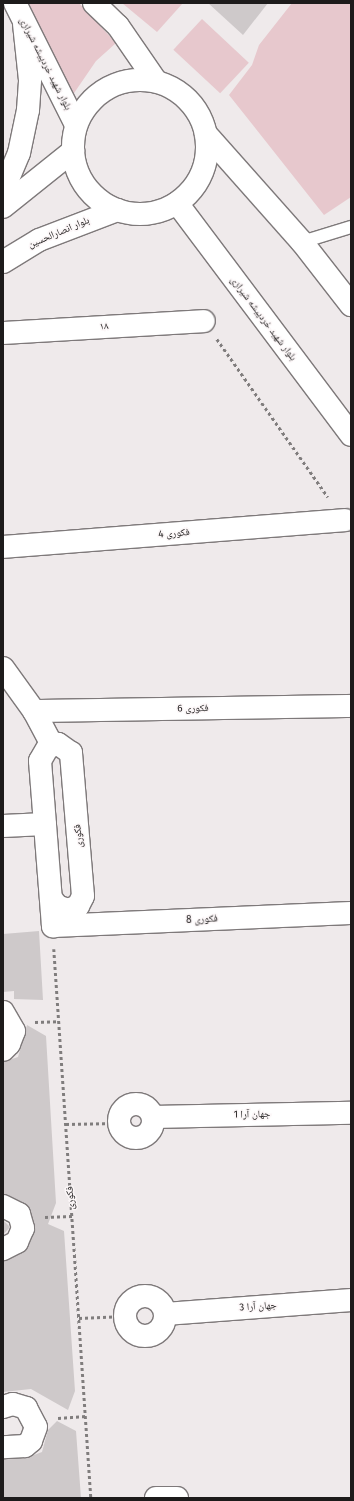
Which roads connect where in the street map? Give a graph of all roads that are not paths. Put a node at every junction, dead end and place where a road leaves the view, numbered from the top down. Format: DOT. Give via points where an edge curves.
graph roads {
  1 [pos="15,3"];
  2 [pos="94,3"];
  3 [pos="24,24"];
  4 [pos="156,81"];
  5 [pos="76,125"];
  6 [pos="206,134"];
  7 [pos="72,152"];
  8 [pos="3,191"];
  9 [pos="177,203"];
  10 [pos="3,207"];
  11 [pos="117,210"];
  12 [pos="351,227"];
  13 [pos="302,242"];
  14 [pos="3,262"];
  15 [pos="351,305"];
  16 [pos="204,321"];
  17 [pos="3,333"];
  18 [pos="351,434"];
  19 [pos="345,520"];
  20 [pos="3,547"];
  21 [pos="3,668"];
  22 [pos="351,706"];
  23 [pos="34,711"];
  24 [pos="52,745"];
  25 [pos="45,824"];
  26 [pos="3,826"];
  27 [pos="51,898"];
  28 [pos="351,913"];
  29 [pos="3,1012"];
  30 [pos="3,1050"];
  31 [pos="351,1113"];
  32 [pos="118,1123"];
  33 [pos="3,1206"];
  34 [pos="3,1249"];
  35 [pos="351,1300"];
  36 [pos="165,1314"];
  37 [pos="3,1407"];
  38 [pos="3,1447"];
  39 [pos="156,1498"];
  40 [pos="177,1498"];
  1 -- 3 [label="street, بلوار شهید خردپیشه شیرازی"];
  2 -- 4 [label="street" via="118,26"];
  3 -- 5 [label="street, بلوار شهید خردپیشه شیرازی"];
  3 -- 8 [label="street" via="30,80 28,110 19,154"];
  4 -- 5 [label="street" via="128,80 101,91 82,112"];
  4 -- 6 [label="street" via="171,87 194,106"];
  5 -- 7 [label="street"];
  6 -- 9 [label="street" via="202,173"];
  6 -- 13 [label="street"];
  7 -- 10 [label="street"];
  7 -- 11 [label="street" via="79,176 95,197"];
  9 -- 11 [label="street" via="148,213"];
  9 -- 18 [label="street, بلوار شهید خردپیشه شیرازی"];
  11 -- 14 [label="street, بلوار انصارالحسین" via="38,240"];
  12 -- 13 [label="lane"];
  13 -- 15 [label="street"];
  16 -- 17 [label="street, ۱۸"];
  19 -- 20 [label="street, فکوری 4"];
  21 -- 23 [label="street"];
  22 -- 23 [label="street, فکوری 6"];
  23 -- 24 [label="street"];
  24 -- 25 [label="street" via="44,751 40,760"];
  24 -- 27 [label="street, فکوری" via="63,746 71,753 84,890 82,901 73,908 62,909"];
  25 -- 26 [label="street"];
  25 -- 27 [label="street"];
  27 -- 28 [label="street, فکوری 8" via="53,926"];
  29 -- 30 [label="street" via="14,1031 9,1044"];
  31 -- 32 [label="street, جهان آرا 1" via="153,1117 148,1133 139,1138 128,1136"];
  33 -- 34 [label="street" via="18,1214 23,1228 18,1242"];
  35 -- 36 [label="street, جهان آرا 3"];
  36 -- 36 [label="street" via="158,1332 146,1336 129,1328 125,1316 134,1299 147,1296 159,1302"];
  37 -- 38 [label="street" via="20,1405 35,1419 31,1441 18,1449"];
  39 -- 40 [label="street"];
}
